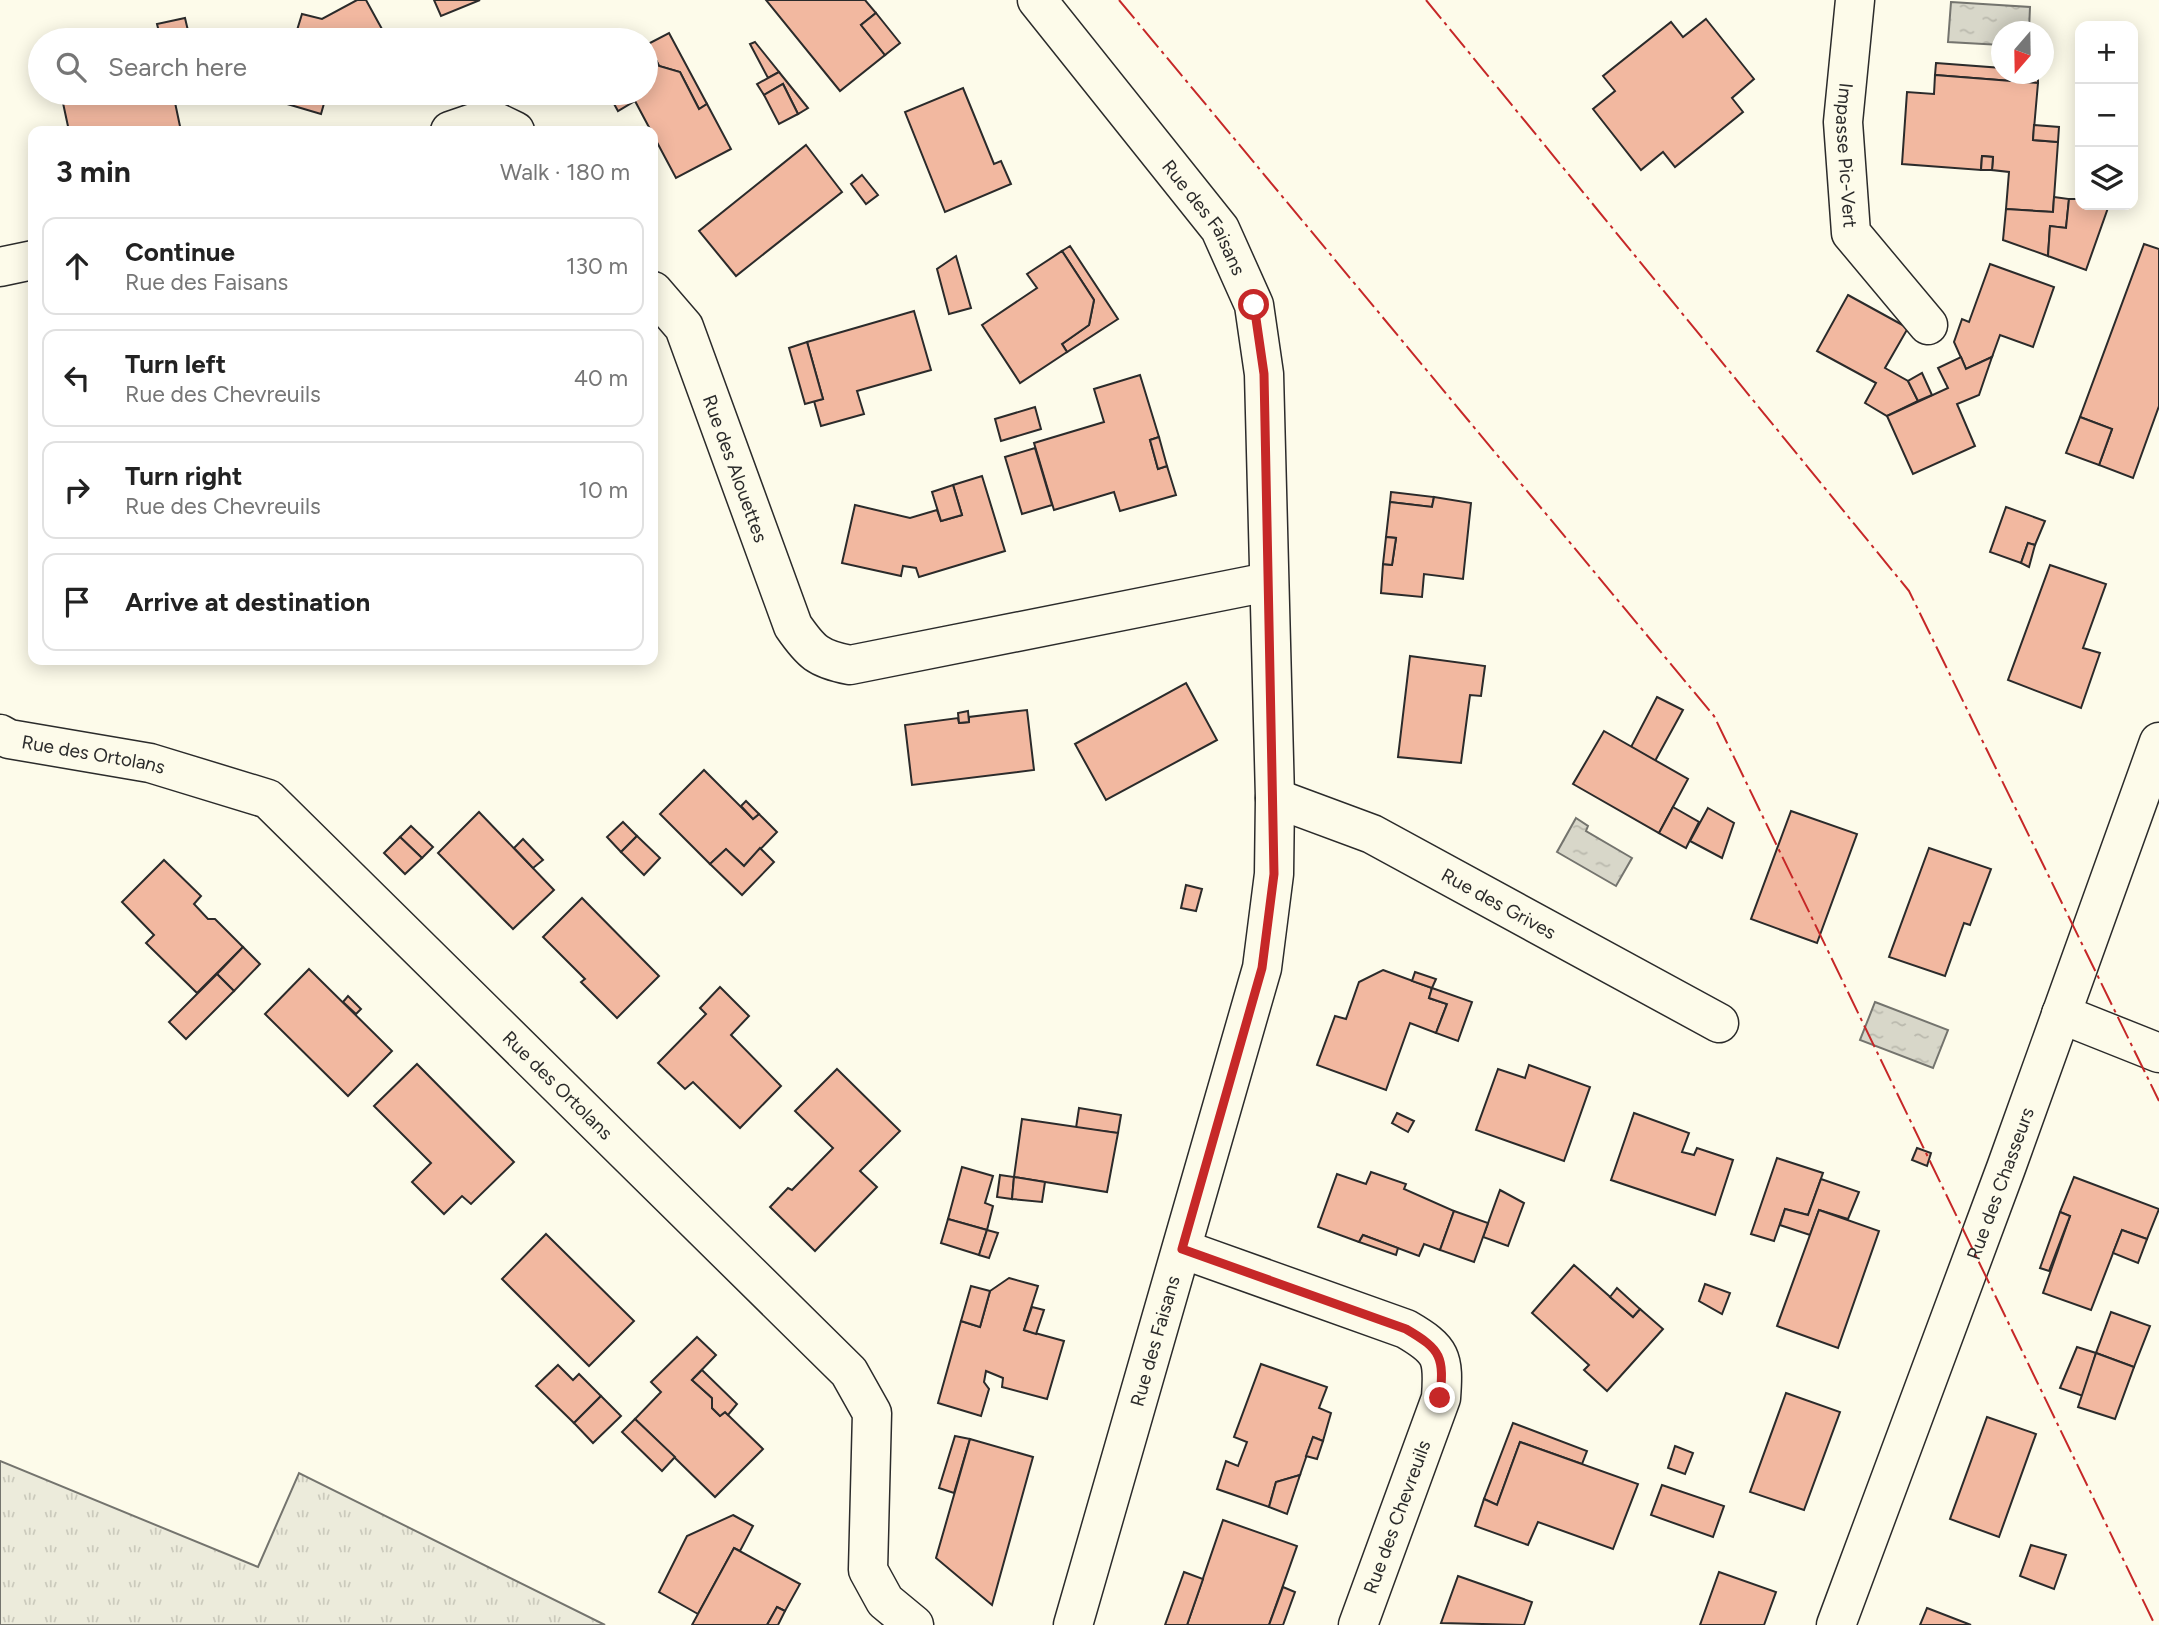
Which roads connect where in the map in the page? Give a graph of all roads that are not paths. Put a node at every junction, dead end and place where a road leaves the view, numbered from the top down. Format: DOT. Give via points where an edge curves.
graph roads {
  1 [pos="1037,0"];
  2 [pos="1854,0"];
  3 [pos="465,126"];
  4 [pos="505,126"];
  5 [pos="28,261"];
  6 [pos="0,267"];
  7 [pos="658,297"];
  8 [pos="1928,325"];
  9 [pos="1268,582"];
  10 [pos="0,734"];
  11 [pos="2159,742"];
  12 [pos="1275,798"];
  13 [pos="2062,1014"];
  14 [pos="1719,1023"];
  15 [pos="2159,1053"];
  16 [pos="1182,1249"];
  17 [pos="914,1625"];
  18 [pos="1073,1625"];
  19 [pos="1358,1625"];
  20 [pos="1836,1625"];
  1 -- 9 [label="street, Rue des Faisans" via="1220,229 1254,305 1264,374"];
  2 -- 8 [label="street, Impasse Pic-Vert" via="1843,122 1851,233"];
  3 -- 4 [label="street" via="488,118"];
  5 -- 6 [label="street"];
  7 -- 9 [label="street, Rue des Alouettes" via="684,327 793,626 811,651 829,661 850,665"];
  9 -- 12 [label="street, Rue des Faisans"];
  10 -- 17 [label="street, Rue des Ortolans" via="150,763 268,799 849,1372 872,1413 868,1570 885,1601"];
  11 -- 13 [label="street, Rue des Chasseurs"];
  12 -- 14 [label="street, Rue des Grives" via="1372,834"];
  12 -- 16 [label="street, Rue des Faisans" via="1274,874 1262,968"];
  13 -- 15 [label="street"];
  13 -- 20 [label="street, Rue des Chasseurs"];
  16 -- 18 [label="street, Rue des Faisans"];
  16 -- 19 [label="street, Rue des Chevreuils" via="1406,1329 1432,1344 1443,1368 1440,1398"];
}
